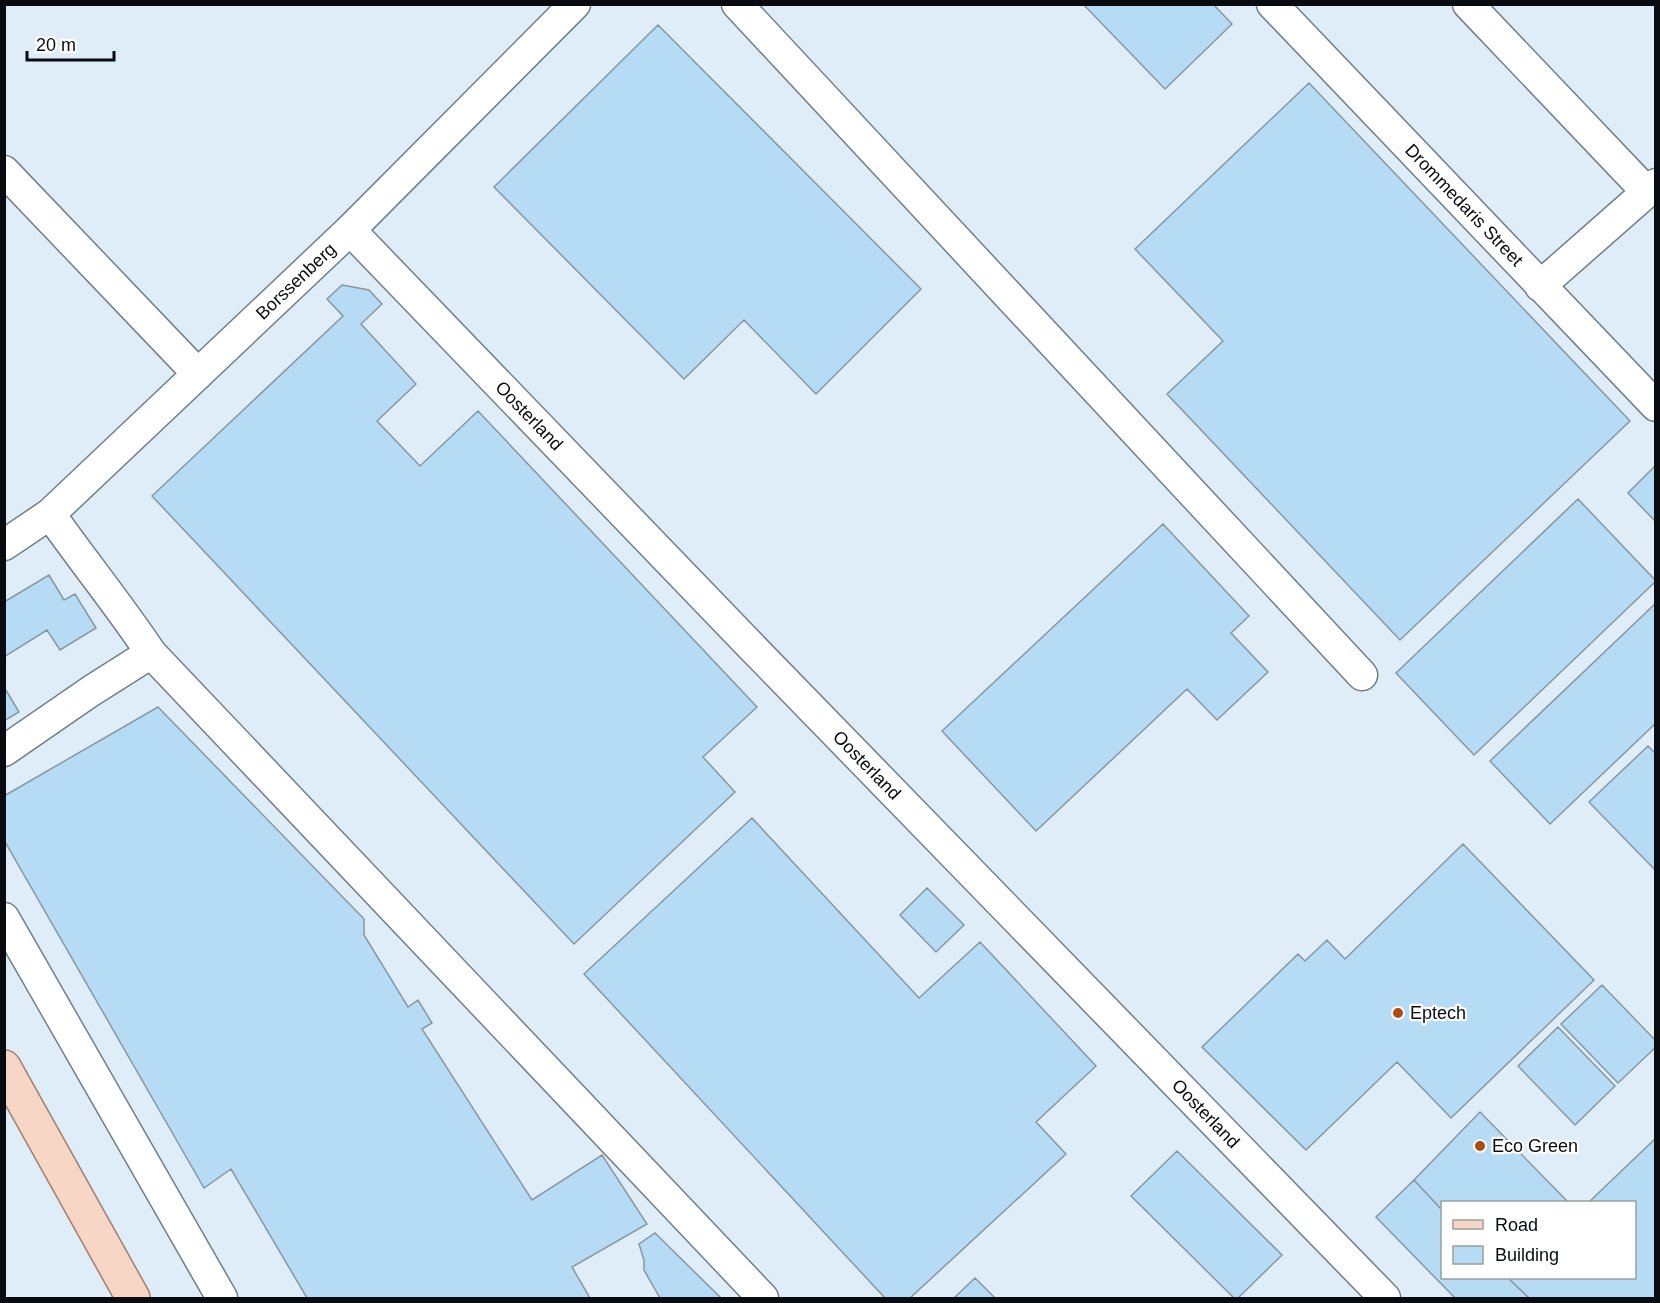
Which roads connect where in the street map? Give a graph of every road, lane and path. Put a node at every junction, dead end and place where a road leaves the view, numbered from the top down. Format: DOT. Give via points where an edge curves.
graph roads {
  1 [pos="575,4"];
  2 [pos="737,4"];
  3 [pos="1272,4"];
  4 [pos="1468,4"];
  5 [pos="4,171"];
  6 [pos="1651,188"];
  7 [pos="350,230"];
  8 [pos="1540,286"];
  9 [pos="198,374"];
  10 [pos="1656,406"];
  11 [pos="50,514"];
  12 [pos="4,545"];
  13 [pos="151,652"];
  14 [pos="1362,675"];
  15 [pos="4,751"];
  16 [pos="4,918"];
  17 [pos="4,1067"];
  18 [pos="133,1299"];
  19 [pos="222,1299"];
  20 [pos="764,1299"];
  21 [pos="1385,1299"];
  1 -- 7 [label="street, Borssenberg"];
  2 -- 14 [label="street"];
  3 -- 8 [label="street, Drommedaris Street"];
  4 -- 6 [label="street"];
  5 -- 9 [label="street"];
  6 -- 8 [label="street"];
  7 -- 9 [label="street, Borssenberg"];
  7 -- 21 [label="street, Oosterland"];
  8 -- 10 [label="street, Drommedaris Street"];
  9 -- 11 [label="street, Borssenberg"];
  11 -- 12 [label="street, Borssenberg"];
  11 -- 13 [label="street"];
  13 -- 15 [label="street"];
  13 -- 20 [label="street"];
  16 -- 19 [label="street"];
  17 -- 18 [label="main road"];
}
